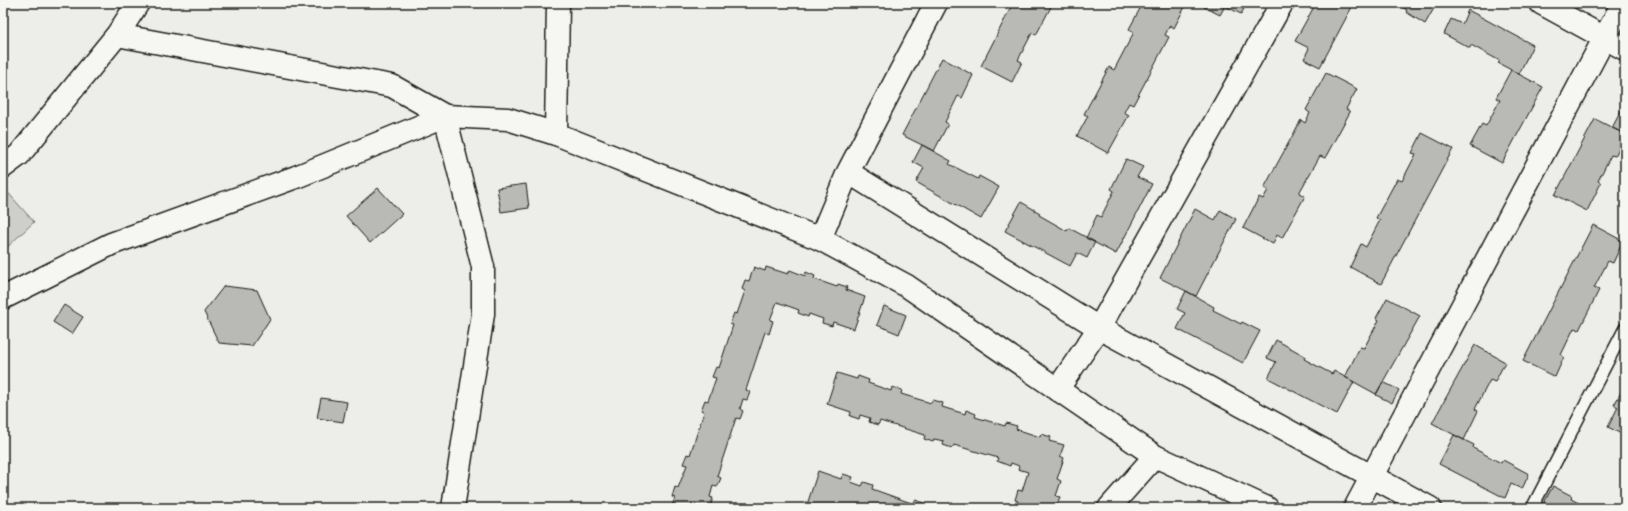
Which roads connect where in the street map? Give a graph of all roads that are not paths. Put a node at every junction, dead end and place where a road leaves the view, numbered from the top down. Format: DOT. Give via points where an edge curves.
graph roads {
  1 [pos="138,3"];
  2 [pos="558,3"];
  3 [pos="936,3"];
  4 [pos="1282,3"];
  5 [pos="1541,3"];
  6 [pos="1624,3"];
  7 [pos="117,35"];
  8 [pos="1605,38"];
  9 [pos="1625,50"];
  10 [pos="445,116"];
  11 [pos="556,134"];
  12 [pos="3,167"];
  13 [pos="848,172"];
  14 [pos="820,239"];
  15 [pos="3,298"];
  16 [pos="1099,328"];
  17 [pos="1625,328"];
  18 [pos="1057,390"];
  19 [pos="1155,456"];
  20 [pos="1372,476"];
  21 [pos="453,508"];
  22 [pos="1109,508"];
  23 [pos="1268,508"];
  24 [pos="1355,508"];
  25 [pos="1430,508"];
  26 [pos="1532,508"];
  1 -- 7 [label="street"];
  2 -- 11 [label="street"];
  3 -- 13 [label="street"];
  4 -- 16 [label="street"];
  5 -- 8 [label="street"];
  6 -- 8 [label="street"];
  7 -- 10 [label="street" via="392,86"];
  7 -- 12 [label="street" via="19,155"];
  8 -- 9 [label="street"];
  8 -- 20 [label="street"];
  10 -- 11 [label="street" via="508,119"];
  10 -- 15 [label="street" via="296,177 111,244"];
  10 -- 21 [label="street" via="483,268 483,314"];
  11 -- 14 [label="street"];
  13 -- 14 [label="street"];
  13 -- 16 [label="street"];
  14 -- 18 [label="street" via="907,286"];
  16 -- 18 [label="street"];
  16 -- 20 [label="street"];
  17 -- 26 [label="lane"];
  18 -- 19 [label="street"];
  19 -- 22 [label="street"];
  19 -- 23 [label="street"];
  20 -- 24 [label="street"];
  20 -- 25 [label="street"];
}
